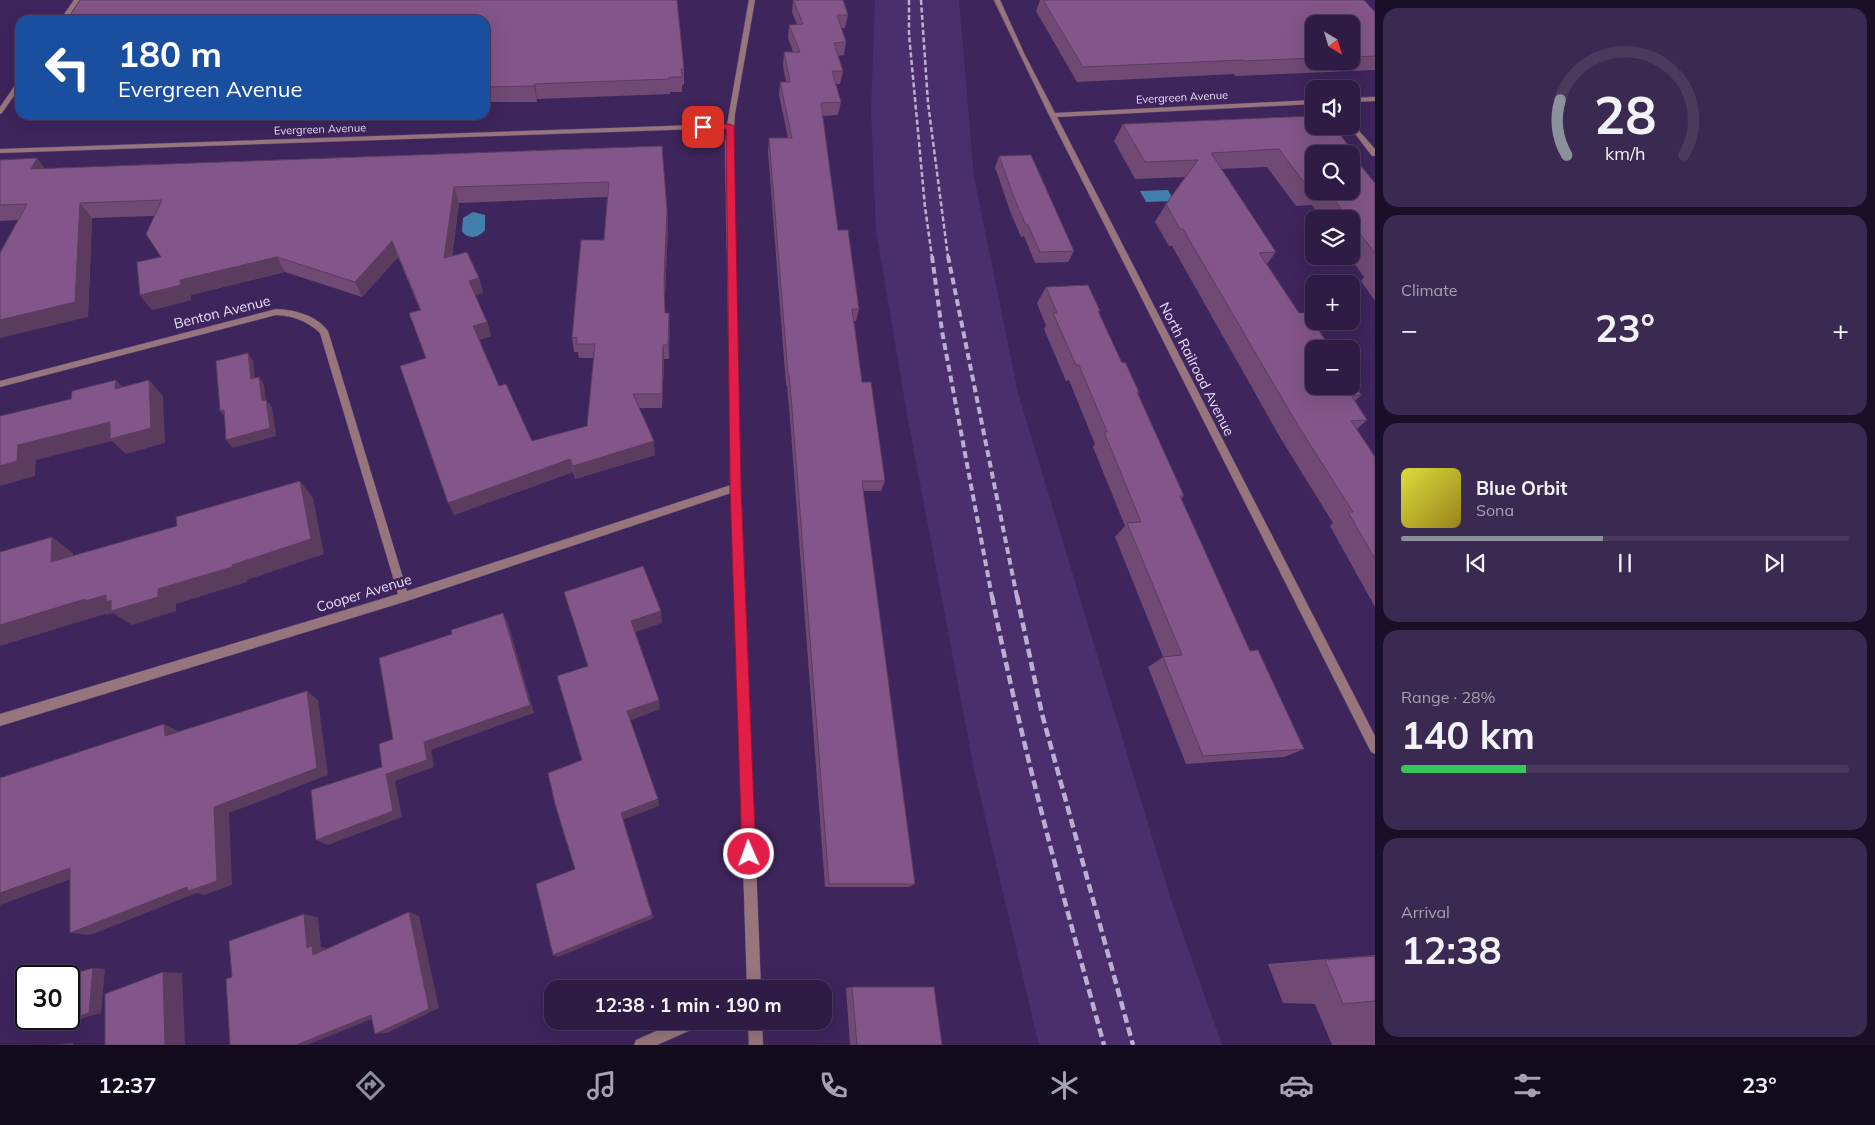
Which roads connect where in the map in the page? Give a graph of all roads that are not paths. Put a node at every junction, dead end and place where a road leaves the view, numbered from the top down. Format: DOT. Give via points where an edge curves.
graph roads {
  1 [pos="77,0"];
  2 [pos="752,0"];
  3 [pos="997,0"];
  4 [pos="66,15"];
  5 [pos="15,90"];
  6 [pos="1375,99"];
  7 [pos="1360,100"];
  8 [pos="1305,102"];
  9 [pos="0,112"];
  10 [pos="1052,115"];
  11 [pos="730,126"];
  12 [pos="1359,135"];
  13 [pos="0,151"];
  14 [pos="1375,154"];
  15 [pos="0,384"];
  16 [pos="736,487"];
  17 [pos="404,596"];
  18 [pos="0,720"];
  19 [pos="1375,748"];
  20 [pos="754,980"];
  21 [pos="675,1030"];
  22 [pos="755,1030"];
  23 [pos="641,1045"];
  24 [pos="756,1045"];
  1 -- 4 [label="street"];
  2 -- 11 [label="street"];
  3 -- 10 [label="street, North Railroad Avenue"];
  5 -- 9 [label="street"];
  6 -- 7 [label="street"];
  8 -- 10 [label="street, Evergreen Avenue"];
  10 -- 19 [label="street, North Railroad Avenue"];
  11 -- 13 [label="street, Evergreen Avenue"];
  11 -- 16 [label="street"];
  12 -- 14 [label="street"];
  15 -- 17 [label="street, Benton Avenue" via="276,312 304,316 324,332"];
  16 -- 17 [label="street, Cooper Avenue"];
  16 -- 20 [label="street"];
  17 -- 18 [label="street, Cooper Avenue"];
  21 -- 23 [label="street"];
  22 -- 24 [label="street"];
}
